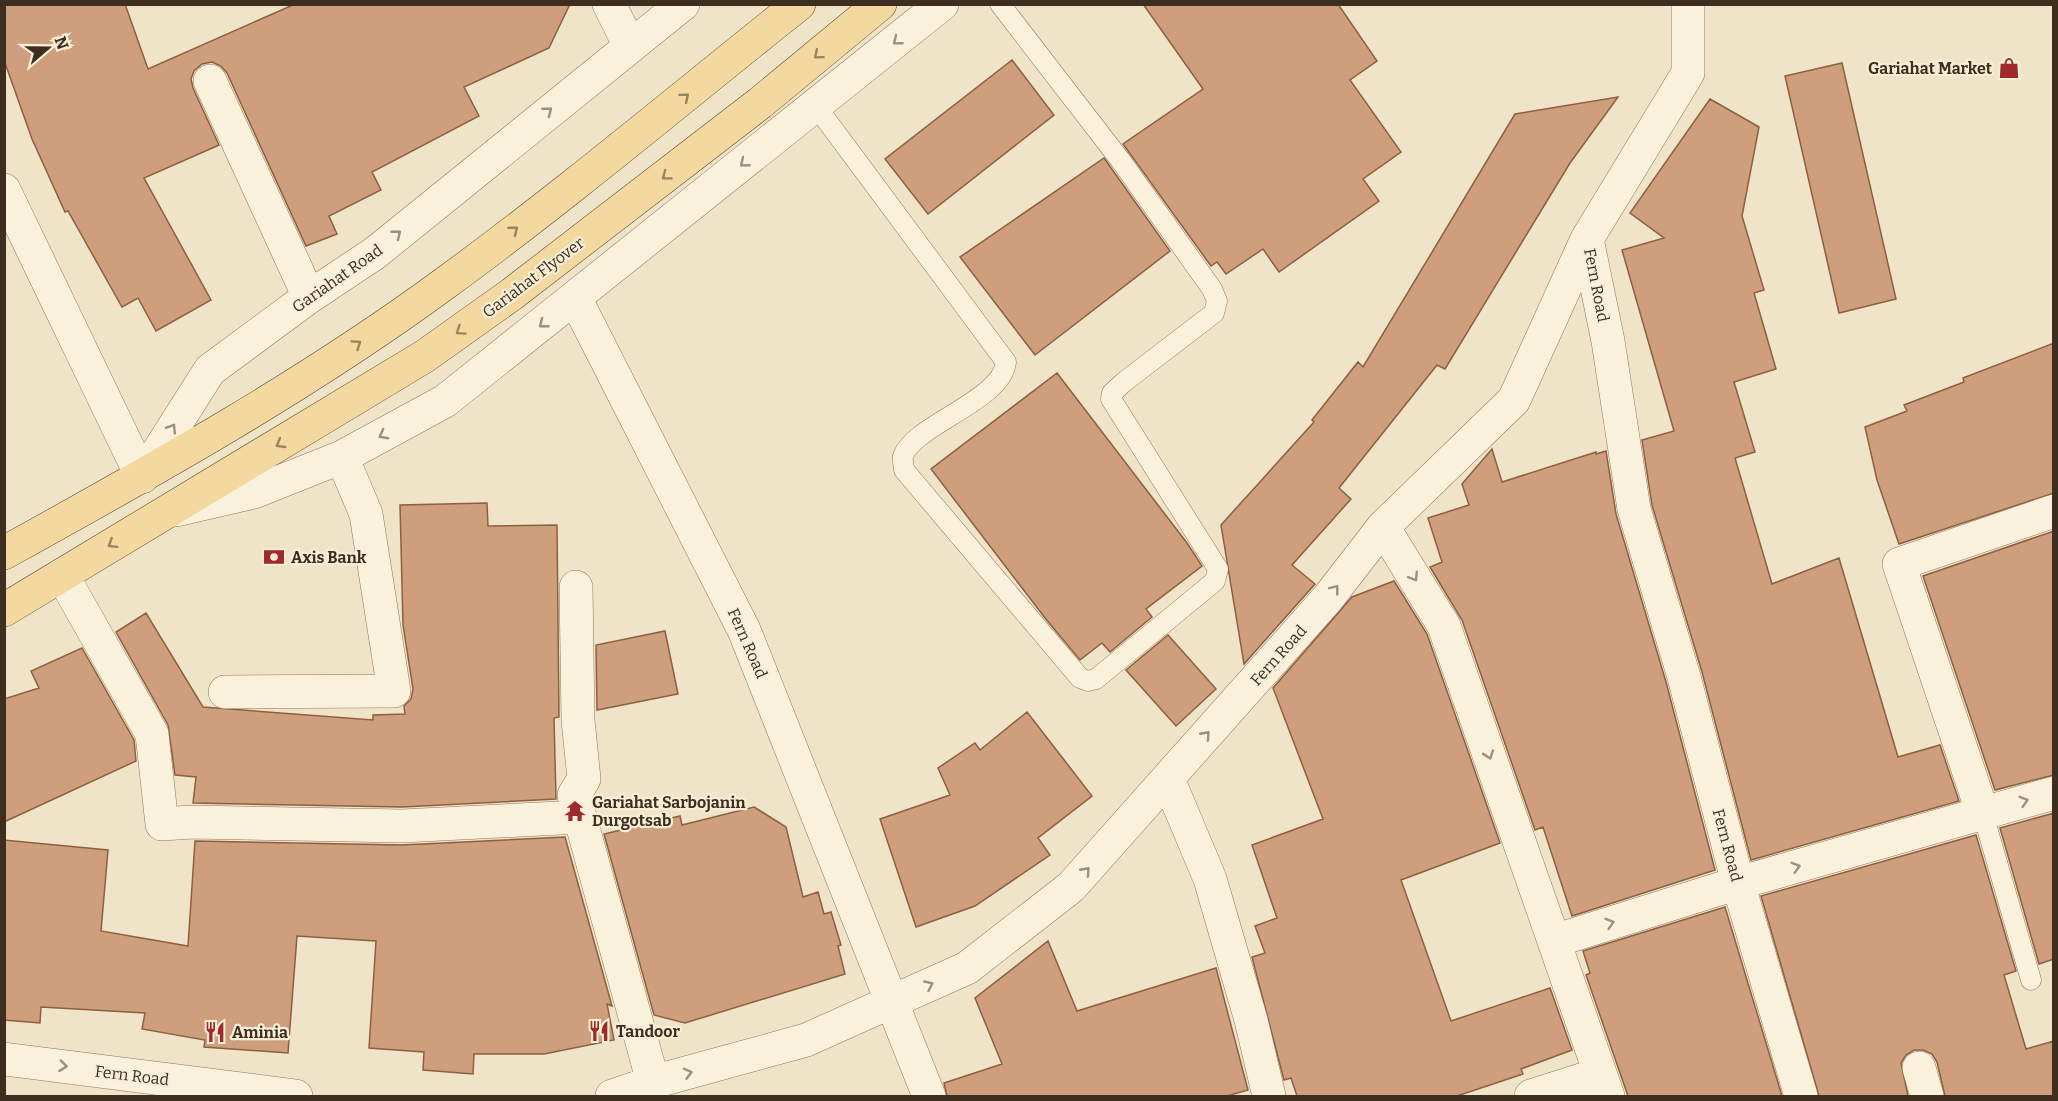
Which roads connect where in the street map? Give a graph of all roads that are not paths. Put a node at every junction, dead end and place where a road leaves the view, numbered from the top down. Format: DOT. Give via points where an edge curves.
graph roads {
  1 [pos="609,4"];
  2 [pos="683,4"];
  3 [pos="799,4"];
  4 [pos="880,4"];
  5 [pos="942,4"];
  6 [pos="1000,4"];
  7 [pos="1688,4"];
  8 [pos="630,46"];
  9 [pos="210,81"];
  10 [pos="816,106"];
  11 [pos="4,190"];
  12 [pos="1587,239"];
  13 [pos="309,297"];
  14 [pos="575,298"];
  15 [pos="342,457"];
  16 [pos="141,477"];
  17 [pos="2054,511"];
  18 [pos="161,514"];
  19 [pos="1383,527"];
  20 [pos="4,553"];
  21 [pos="62,575"];
  22 [pos="576,587"];
  23 [pos="4,610"];
  24 [pos="225,692"];
  25 [pos="1168,779"];
  26 [pos="2054,793"];
  27 [pos="1983,814"];
  28 [pos="580,817"];
  29 [pos="1738,883"];
  30 [pos="1554,941"];
  31 [pos="2031,980"];
  32 [pos="892,1001"];
  33 [pos="4,1059"];
  34 [pos="653,1082"];
  35 [pos="1604,1085"];
  36 [pos="296,1096"];
  37 [pos="612,1096"];
  38 [pos="929,1096"];
  39 [pos="1269,1096"];
  40 [pos="1531,1096"];
  41 [pos="1801,1096"];
  1 -- 8 [label="street"];
  2 -- 8 [label="street, Gariahat Road"];
  16 -- 3 [label="main road, one-way" via="308,377 443,285 641,134"];
  4 -- 18 [label="main road, Gariahat Flyover, one-way" via="760,103 425,356"];
  5 -- 10 [label="street, one-way"];
  6 -- 10 [label="lane" via="1121,161 1212,289 1217,302 1214,313 1124,382 1111,399 1218,569 1218,575 1096,679 1080,678 904,470 903,456 912,443 992,388 1006,362"];
  7 -- 12 [label="street, Fern Road" via="1688,73"];
  13 -- 8 [label="street, Gariahat Road, one-way" via="375,253"];
  9 -- 13 [label="street"];
  10 -- 14 [label="street, one-way"];
  11 -- 16 [label="street"];
  12 -- 19 [label="street, Fern Road" via="1514,400"];
  12 -- 29 [label="street, Fern Road" via="1608,341 1634,509 1684,677"];
  16 -- 13 [label="street, Gariahat Road, one-way" via="210,370"];
  14 -- 15 [label="street, one-way" via="445,401"];
  14 -- 32 [label="street, Fern Road" via="744,630"];
  15 -- 18 [label="street" via="254,492"];
  15 -- 24 [label="street" via="366,514 393,691"];
  16 -- 20 [label="main road, Gariahat Road"];
  17 -- 27 [label="street" via="1899,564"];
  18 -- 21 [label="main road, one-way"];
  25 -- 19 [label="street, Fern Road, one-way" via="1328,598"];
  19 -- 30 [label="street, one-way" via="1444,626"];
  21 -- 23 [label="main road"];
  21 -- 28 [label="street" via="152,734 162,824 402,826"];
  22 -- 28 [label="street" via="578,720 584,778 574,795"];
  32 -- 25 [label="street, Fern Road, one-way" via="967,968 1071,887"];
  25 -- 39 [label="street" via="1210,879"];
  27 -- 26 [label="street, one-way"];
  29 -- 27 [label="street, one-way"];
  27 -- 31 [label="lane"];
  28 -- 34 [label="street"];
  30 -- 29 [label="street, one-way"];
  29 -- 41 [label="street, Fern Road"];
  30 -- 35 [label="street"];
  34 -- 32 [label="street, Fern Road, one-way" via="806,1040"];
  32 -- 38 [label="street, Fern Road"];
  33 -- 36 [label="street, Fern Road, one-way"];
  34 -- 37 [label="street, Fern Road"];
  35 -- 40 [label="street"];
}
